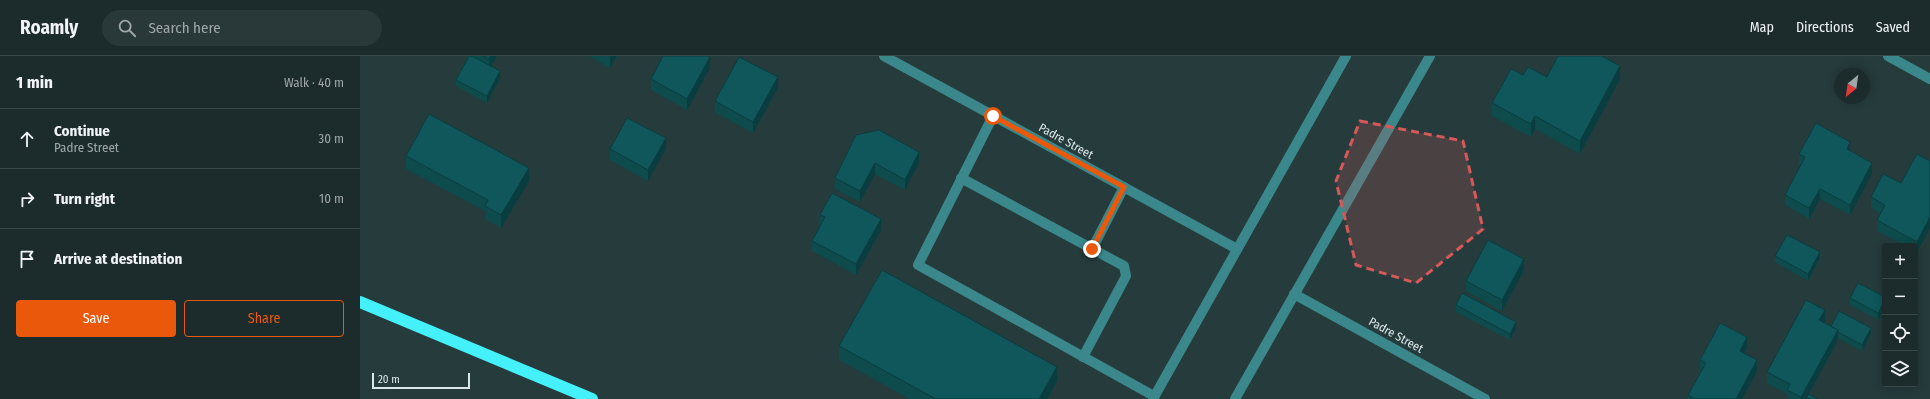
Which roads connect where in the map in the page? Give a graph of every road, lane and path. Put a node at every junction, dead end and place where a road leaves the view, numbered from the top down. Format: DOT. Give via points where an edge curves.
graph roads {
  1 [pos="884,56"];
  2 [pos="1346,56"];
  3 [pos="1430,56"];
  4 [pos="1888,56"];
  5 [pos="1930,79"];
  6 [pos="993,116"];
  7 [pos="961,178"];
  8 [pos="1124,187"];
  9 [pos="1092,249"];
  10 [pos="1237,249"];
  11 [pos="1294,294"];
  12 [pos="360,302"];
  13 [pos="1083,356"];
  14 [pos="1154,398"];
  15 [pos="592,399"];
  16 [pos="1235,399"];
  17 [pos="1485,399"];
  1 -- 6 [label="street, Padre Street"];
  2 -- 10 [label="street"];
  3 -- 11 [label="street"];
  4 -- 5 [label="street"];
  6 -- 7 [label="street"];
  6 -- 8 [label="street, Padre Street"];
  7 -- 9 [label="street"];
  7 -- 13 [label="street" via="918,265"];
  8 -- 9 [label="street"];
  8 -- 10 [label="street, Padre Street"];
  9 -- 13 [label="street" via="1124,266 1126,276"];
  10 -- 14 [label="street"];
  11 -- 16 [label="street"];
  11 -- 17 [label="street, Padre Street"];
  12 -- 15 [label="highway"];
  13 -- 14 [label="street"];
}
